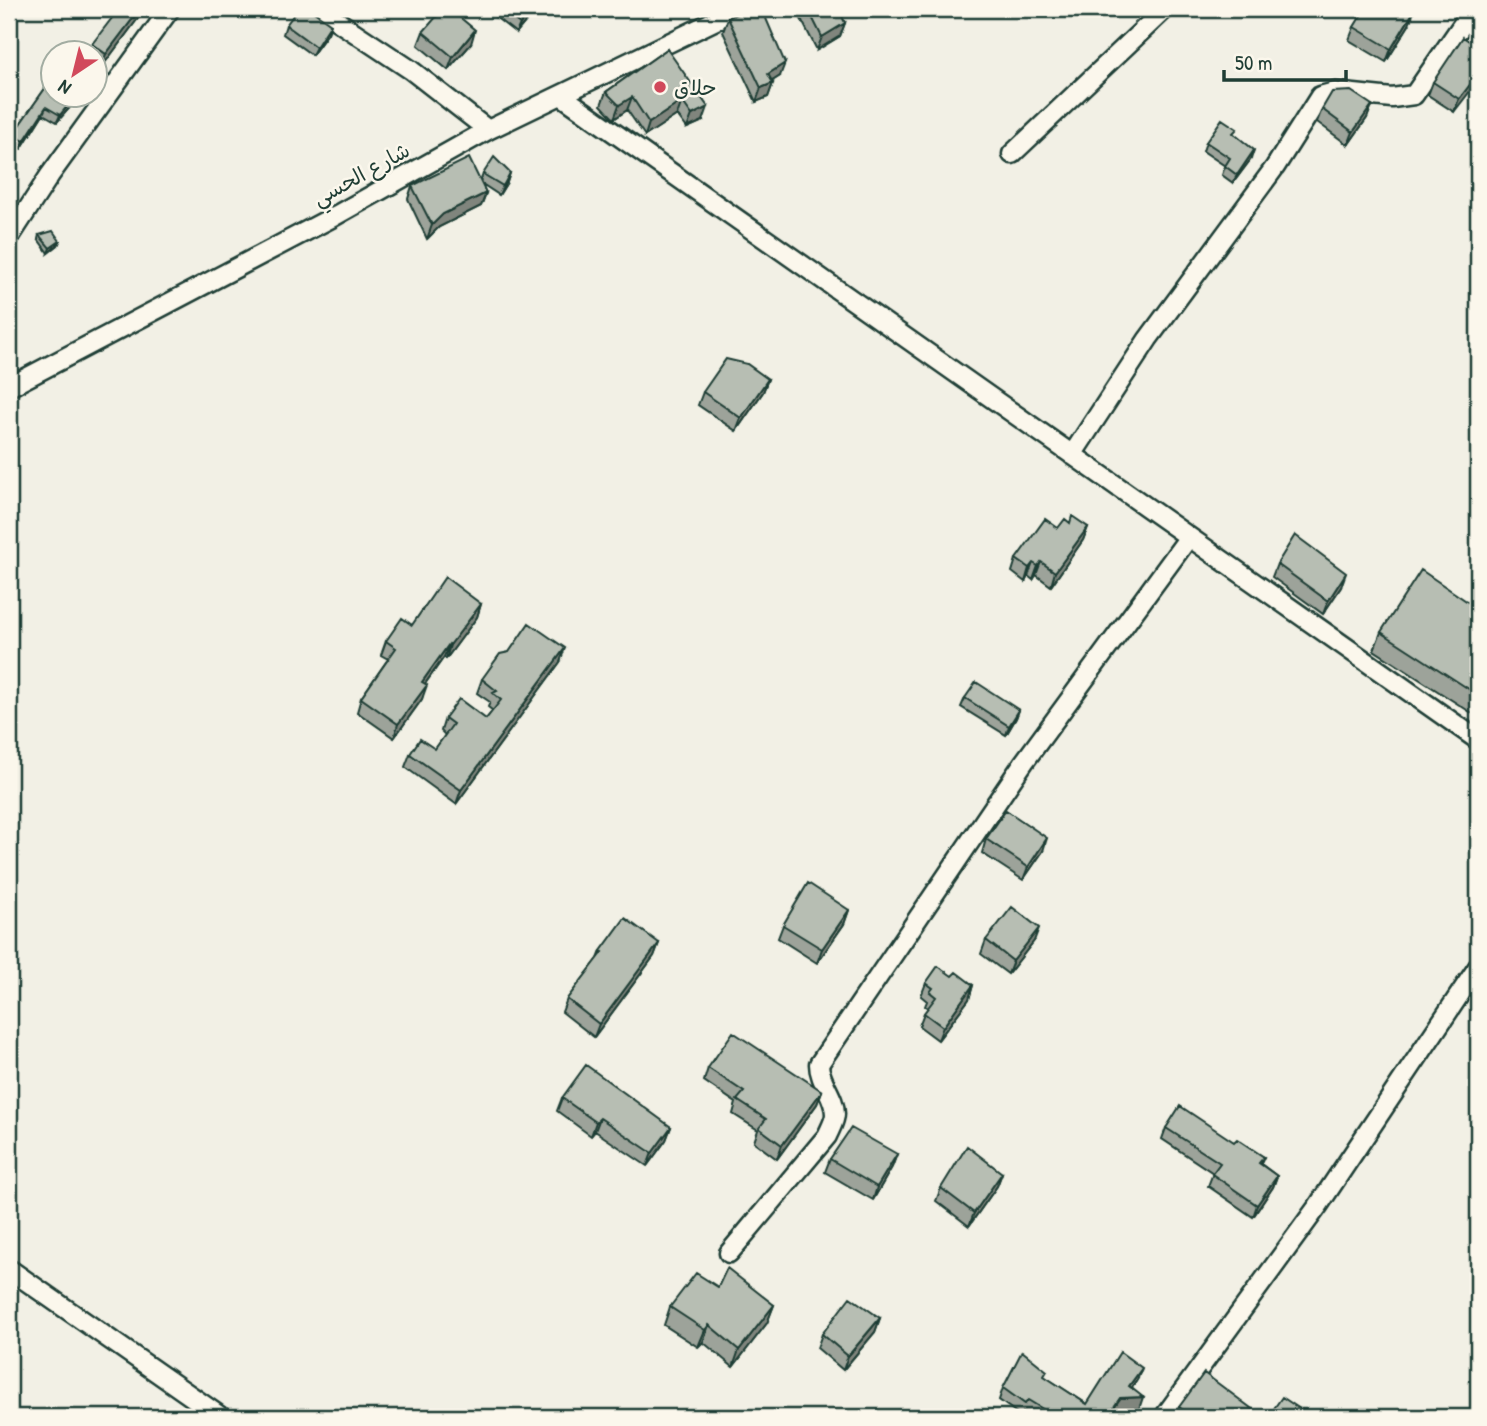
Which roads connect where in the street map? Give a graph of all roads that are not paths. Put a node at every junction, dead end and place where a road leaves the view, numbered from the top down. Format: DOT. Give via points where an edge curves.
graph roads {
  1 [pos="170,9"];
  2 [pos="319,9"];
  3 [pos="739,9"];
  4 [pos="1165,9"];
  5 [pos="1473,9"];
  6 [pos="562,96"];
  7 [pos="488,130"];
  8 [pos="1012,153"];
  9 [pos="9,238"];
  10 [pos="9,387"];
  11 [pos="1072,455"];
  12 [pos="1189,537"];
  13 [pos="1478,740"];
  14 [pos="1478,967"];
  15 [pos="729,1254"];
  16 [pos="9,1269"];
  17 [pos="221,1417"];
  18 [pos="1164,1417"];
  1 -- 9 [label="street"];
  2 -- 7 [label="street"];
  3 -- 6 [label="street, شارع الحسي"];
  4 -- 8 [label="street"];
  5 -- 11 [label="street" via="1414,95 1392,98 1335,92 1320,96"];
  6 -- 7 [label="street, شارع الحسي"];
  6 -- 11 [label="street"];
  7 -- 10 [label="street, شارع الحسي"];
  11 -- 12 [label="street"];
  12 -- 13 [label="street"];
  12 -- 15 [label="street" via="1024,762 819,1064 835,1116 827,1136"];
  14 -- 18 [label="street" via="1318,1206"];
  16 -- 17 [label="street"];
}
